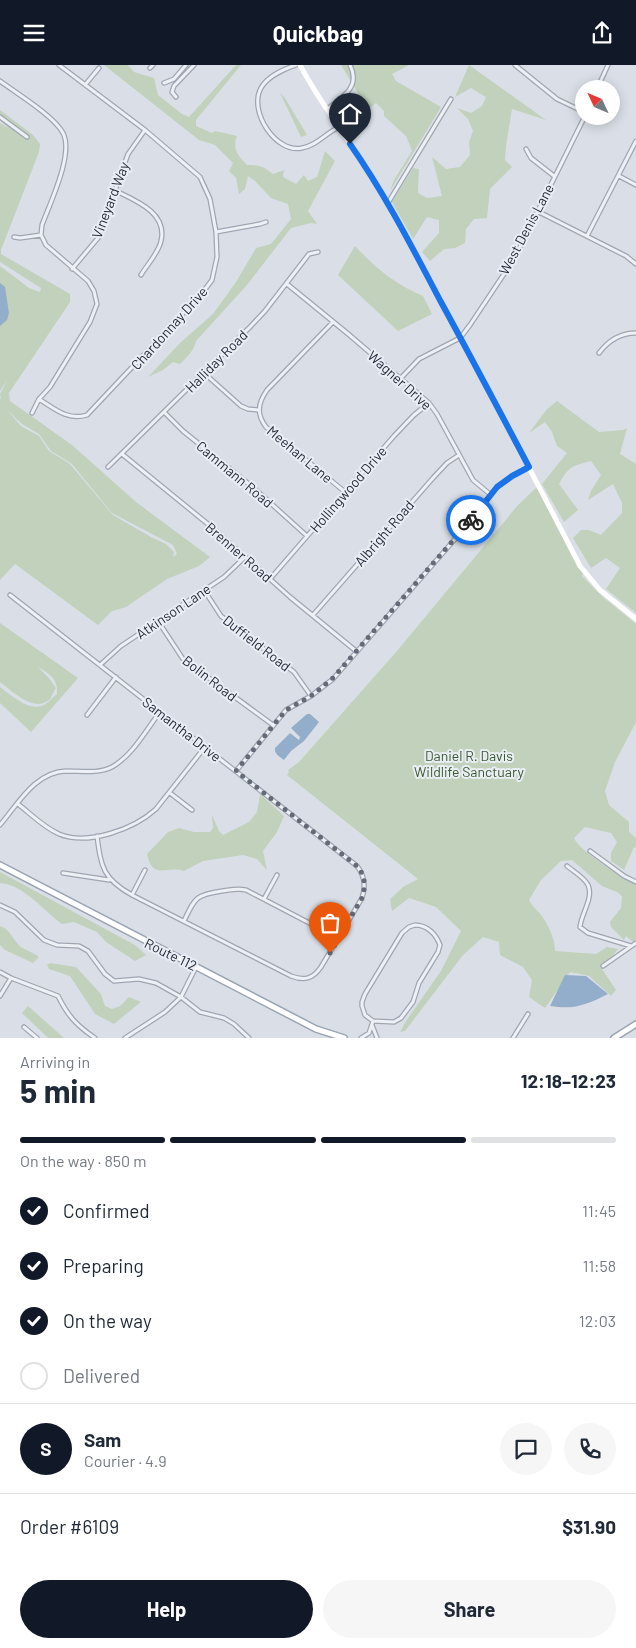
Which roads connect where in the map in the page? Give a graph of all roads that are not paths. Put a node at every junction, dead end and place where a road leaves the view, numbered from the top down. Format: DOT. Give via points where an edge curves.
graph roads {
  1 [pos="59,65"];
  2 [pos="186,65"];
  3 [pos="194,65"];
  4 [pos="296,65"];
  5 [pos="300,65"];
  6 [pos="350,65"];
  7 [pos="515,65"];
  8 [pos="608,65"];
  9 [pos="99,67"];
  10 [pos="601,80"];
  11 [pos="0,81"];
  12 [pos="164,83"];
  13 [pos="85,85"];
  14 [pos="176,97"];
  15 [pos="452,99"];
  16 [pos="575,108"];
  17 [pos="326,110"];
  18 [pos="0,117"];
  19 [pos="580,125"];
  20 [pos="339,127"];
  21 [pos="145,131"];
  22 [pos="27,137"];
  23 [pos="636,141"];
  24 [pos="526,149"];
  25 [pos="554,175"];
  26 [pos="619,176"];
  27 [pos="636,185"];
  28 [pos="114,190"];
  29 [pos="388,204"];
  30 [pos="537,211"];
  31 [pos="266,222"];
  32 [pos="216,232"];
  33 [pos="41,235"];
  34 [pos="588,236"];
  35 [pos="14,237"];
  36 [pos="318,252"];
  37 [pos="636,265"];
  38 [pos="72,269"];
  39 [pos="141,275"];
  40 [pos="287,284"];
  41 [pos="333,323"];
  42 [pos="636,333"];
  43 [pos="460,338"];
  44 [pos="599,353"];
  45 [pos="204,373"];
  46 [pos="401,378"];
  47 [pos="39,399"];
  48 [pos="429,403"];
  49 [pos="258,411"];
  50 [pos="164,412"];
  51 [pos="32,413"];
  52 [pos="122,454"];
  53 [pos="459,455"];
  54 [pos="108,467"];
  55 [pos="529,467"];
  56 [pos="345,492"];
  57 [pos="491,495"];
  58 [pos="307,536"];
  59 [pos="245,557"];
  60 [pos="270,579"];
  61 [pos="204,590"];
  62 [pos="10,595"];
  63 [pos="313,615"];
  64 [pos="636,619"];
  65 [pos="158,621"];
  66 [pos="356,651"];
  67 [pos="100,665"];
  68 [pos="116,677"];
  69 [pos="311,696"];
  70 [pos="160,712"];
  71 [pos="87,715"];
  72 [pos="273,725"];
  73 [pos="205,747"];
  74 [pos="236,771"];
  75 [pos="170,793"];
  76 [pos="18,804"];
  77 [pos="192,810"];
  78 [pos="0,825"];
  79 [pos="97,836"];
  80 [pos="590,851"];
  81 [pos="0,865"];
  82 [pos="567,866"];
  83 [pos="145,870"];
  84 [pos="63,873"];
  85 [pos="277,875"];
  86 [pos="110,880"];
  87 [pos="636,882"];
  88 [pos="132,895"];
  89 [pos="264,899"];
  90 [pos="0,905"];
  91 [pos="184,921"];
  92 [pos="338,938"];
  93 [pos="636,943"];
  94 [pos="631,947"];
  95 [pos="196,966"];
  96 [pos="603,966"];
  97 [pos="0,972"];
  98 [pos="11,978"];
  99 [pos="0,996"];
  100 [pos="180,997"];
  101 [pos="528,1014"];
  102 [pos="373,1023"];
  103 [pos="636,1024"];
  104 [pos="24,1027"];
  105 [pos="37,1038"];
  106 [pos="95,1038"];
  107 [pos="125,1038"];
  108 [pos="249,1038"];
  109 [pos="344,1038"];
  110 [pos="361,1038"];
  111 [pos="376,1038"];
  112 [pos="513,1038"];
  113 [pos="614,1038"];
  1 -- 13 [label="street, Chardonnay Drive"];
  2 -- 12 [label="street" via="174,79"];
  3 -- 14 [label="street" via="174,86 172,91"];
  4 -- 20 [label="street" via="272,77 260,89 258,103 269,134 290,148 300,149"];
  5 -- 17 [label="main road"];
  6 -- 17 [label="street" via="355,74 351,88"];
  7 -- 16 [label="street" via="557,99"];
  8 -- 10 [label="street"];
  9 -- 13 [label="street"];
  11 -- 33 [label="street" via="58,126 66,143 66,157"];
  13 -- 21 [label="street, Chardonnay Drive"];
  15 -- 29 [label="street"];
  17 -- 20 [label="main road"];
  18 -- 22 [label="street"];
  19 -- 25 [label="street, West Denis Lane"];
  20 -- 29 [label="main road"];
  21 -- 28 [label="street, Vineyard Way" via="128,153"];
  21 -- 32 [label="street, Chardonnay Drive" via="200,177 210,199"];
  23 -- 26 [label="street"];
  24 -- 25 [label="street" via="531,158"];
  25 -- 30 [label="street, West Denis Lane"];
  26 -- 27 [label="street"];
  26 -- 34 [label="street"];
  28 -- 38 [label="street, Vineyard Way" via="98,238"];
  28 -- 39 [label="street" via="146,205 162,227 161,241"];
  29 -- 43 [label="main road"];
  30 -- 34 [label="street"];
  30 -- 43 [label="street, West Denis Lane" via="514,259"];
  31 -- 32 [label="street"];
  32 -- 47 [label="street, Chardonnay Drive" via="216,266 212,280 95,408 77,418 63,414"];
  33 -- 35 [label="street"];
  33 -- 38 [label="street" via="46,245"];
  34 -- 37 [label="street" via="626,256"];
  36 -- 40 [label="street, Halliday Road" via="309,254"];
  38 -- 47 [label="street" via="88,281 97,304 50,387"];
  40 -- 41 [label="street, Wagner Drive"];
  40 -- 45 [label="street, Halliday Road"];
  41 -- 46 [label="street, Wagner Drive"];
  41 -- 49 [label="street, Meehan Lane" via="267,390"];
  42 -- 44 [label="street" via="612,340"];
  43 -- 46 [label="street" via="419,359"];
  43 -- 55 [label="main road"];
  45 -- 49 [label="street" via="241,405"];
  45 -- 50 [label="street, Halliday Road"];
  46 -- 48 [label="street, Wagner Drive"];
  47 -- 51 [label="street"];
  48 -- 53 [label="street, Wagner Drive"];
  48 -- 56 [label="street, Hollingwood Drive" via="414,415"];
  49 -- 56 [label="street, Meehan Lane" via="266,427"];
  50 -- 52 [label="street, Halliday Road"];
  50 -- 58 [label="street, Cammann Road"];
  52 -- 54 [label="street, Halliday Road"];
  52 -- 59 [label="street, Brenner Road"];
  53 -- 57 [label="street, Wagner Drive" via="473,480"];
  53 -- 63 [label="street, Albright Road" via="433,478"];
  55 -- 57 [label="street" via="504,481"];
  55 -- 64 [label="main road" via="585,572 600,590"];
  56 -- 58 [label="street, Hollingwood Drive"];
  57 -- 66 [label="street"];
  58 -- 60 [label="street, Hollingwood Drive"];
  59 -- 60 [label="street, Brenner Road"];
  59 -- 61 [label="street, Atkinson Lane"];
  60 -- 63 [label="street, Brenner Road"];
  61 -- 65 [label="street, Atkinson Lane"];
  61 -- 69 [label="street, Duffield Road" via="221,616 294,672"];
  62 -- 67 [label="street, Samantha Drive"];
  63 -- 66 [label="street, Brenner Road"];
  65 -- 67 [label="street, Atkinson Lane" via="114,651"];
  65 -- 72 [label="street, Bolin Road" via="183,659"];
  66 -- 69 [label="street" via="332,679"];
  67 -- 68 [label="street, Samantha Drive"];
  68 -- 70 [label="street, Samantha Drive"];
  68 -- 71 [label="street"];
  69 -- 72 [label="street" via="286,710"];
  70 -- 73 [label="street, Samantha Drive"];
  70 -- 76 [label="street" via="129,753 111,767 92,772 51,774 36,783"];
  72 -- 74 [label="street"];
  73 -- 74 [label="street, Samantha Drive"];
  73 -- 75 [label="street"];
  74 -- 92 [label="street, Samantha Drive" via="360,869 365,889"];
  75 -- 77 [label="street"];
  75 -- 79 [label="street" via="135,825"];
  76 -- 78 [label="street"];
  76 -- 79 [label="street" via="61,835"];
  79 -- 86 [label="street"];
  80 -- 87 [label="street"];
  81 -- 95 [label="main road, Route 112"];
  82 -- 94 [label="street" via="588,884 590,895 580,927 588,933"];
  83 -- 88 [label="street"];
  84 -- 86 [label="street"];
  85 -- 89 [label="street"];
  86 -- 88 [label="street, Samantha Drive"];
  88 -- 91 [label="street, Samantha Drive"];
  89 -- 91 [label="street" via="238,888 204,894 193,903"];
  89 -- 92 [label="street"];
  90 -- 100 [label="street" via="15,912 44,941 79,946 88,951 114,981 139,979 156,983"];
  91 -- 92 [label="street, Samantha Drive" via="300,979 307,979 318,971"];
  93 -- 94 [label="street"];
  94 -- 96 [label="street"];
  95 -- 100 [label="street"];
  95 -- 109 [label="main road, Route 112" via="316,1029"];
  97 -- 98 [label="street"];
  98 -- 99 [label="street"];
  98 -- 106 [label="street" via="58,996 67,1014"];
  100 -- 107 [label="street"];
  100 -- 108 [label="street" via="200,1013 224,1018"];
  101 -- 112 [label="street"];
  102 -- 102 [label="street" via="362,1006 365,994 402,933 414,925 426,928 434,933 440,945 419,983 413,1002 394,1022"];
  102 -- 110 [label="street" via="367,1036"];
  102 -- 111 [label="street"];
  103 -- 113 [label="main road"];
  104 -- 105 [label="street"];
}
